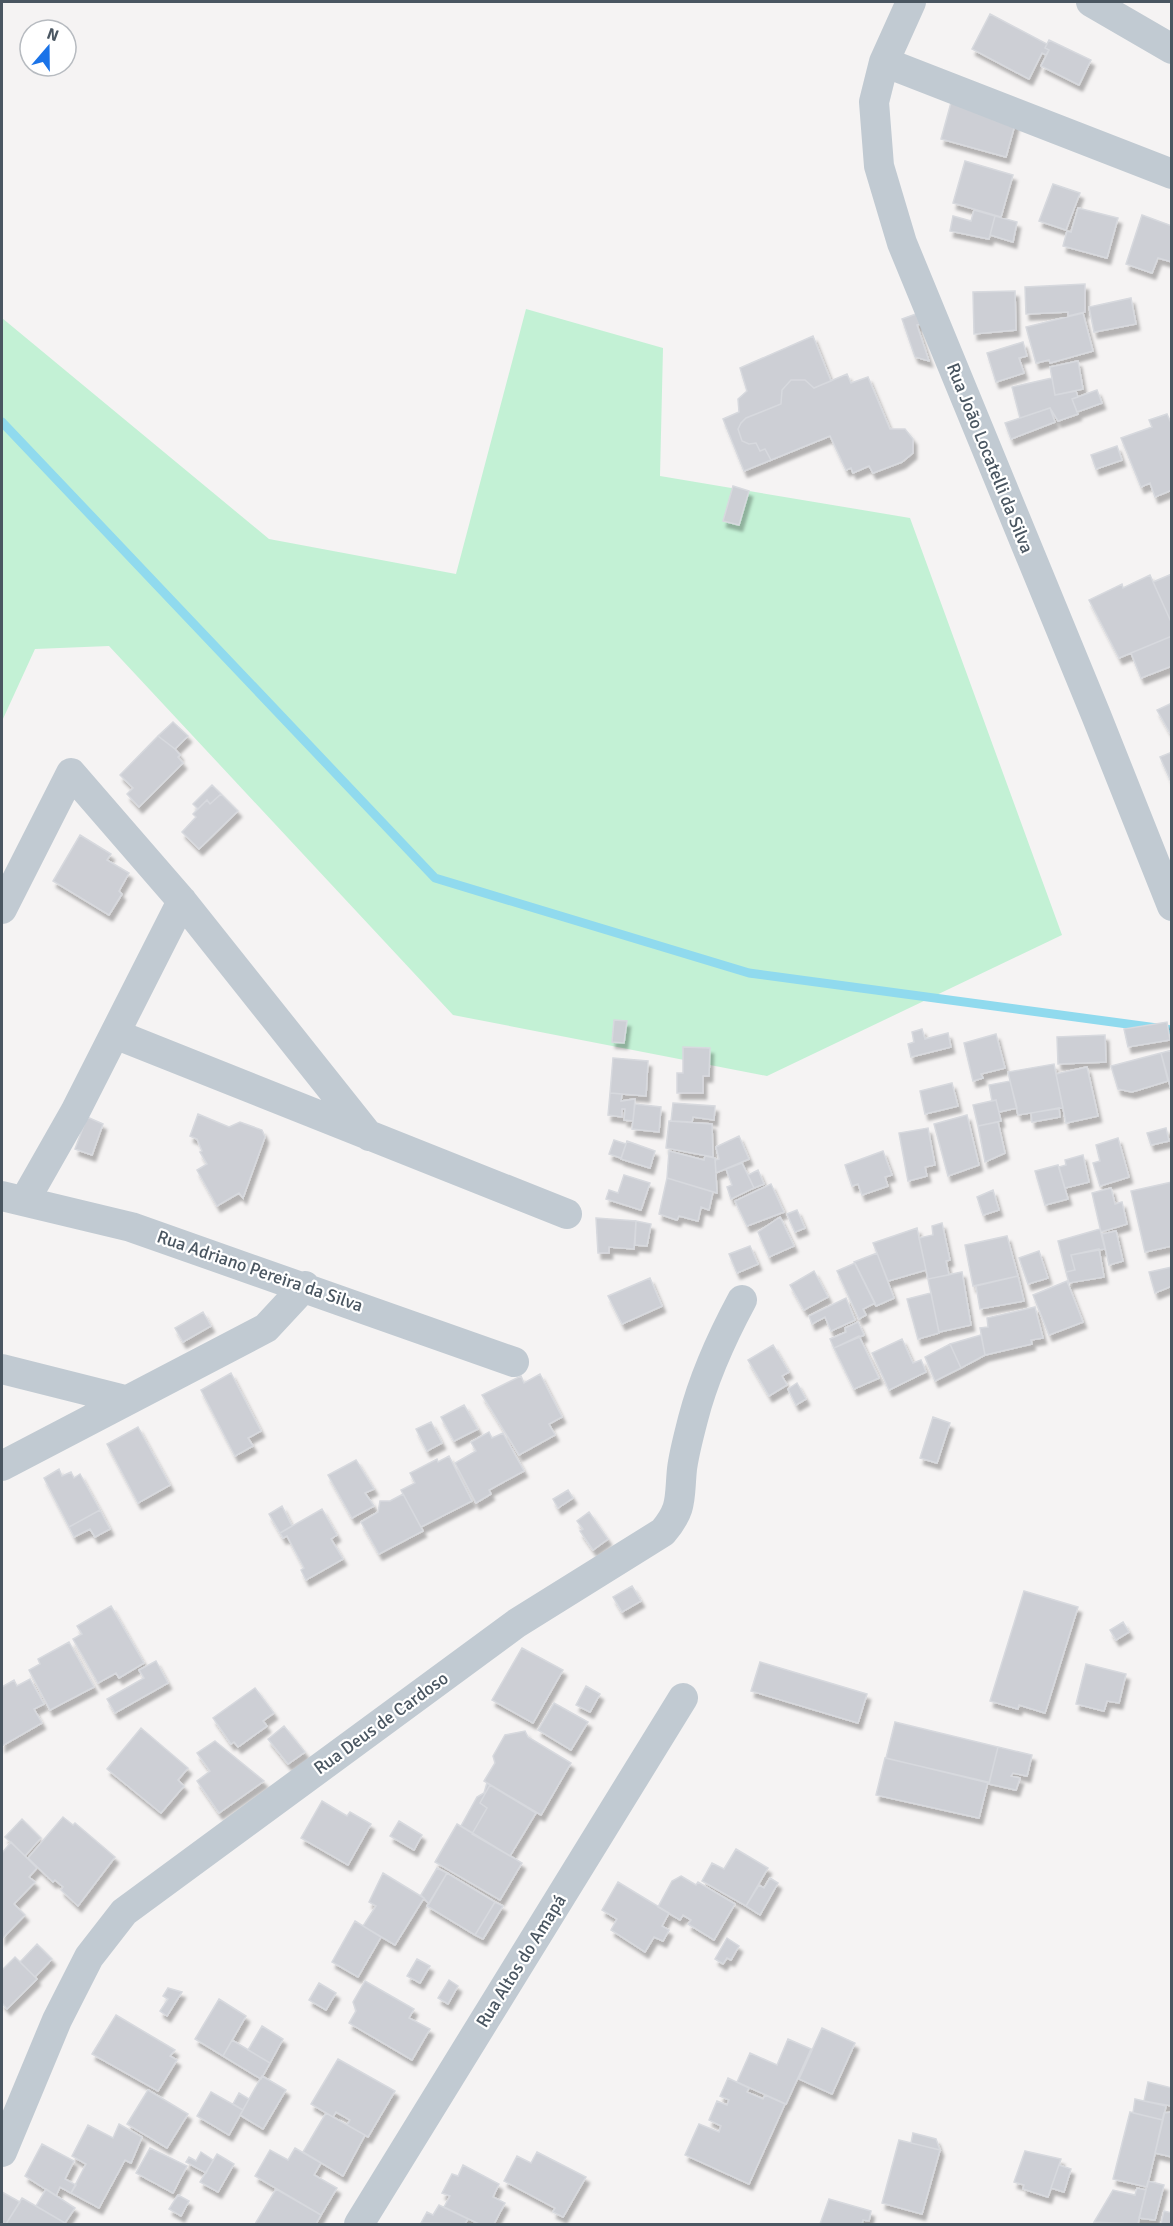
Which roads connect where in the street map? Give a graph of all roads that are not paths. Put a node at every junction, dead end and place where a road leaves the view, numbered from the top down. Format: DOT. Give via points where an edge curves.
graph roads {
  1 [pos="911,2"];
  2 [pos="1091,2"];
  3 [pos="1172,49"];
  4 [pos="884,62"];
  5 [pos="1172,174"];
  6 [pos="182,901"];
  7 [pos="1172,906"];
  8 [pos="2,909"];
  9 [pos="115,1034"];
  10 [pos="369,1136"];
  11 [pos="13,1198"];
  12 [pos="567,1214"];
  13 [pos="305,1286"];
  14 [pos="742,1300"];
  15 [pos="514,1362"];
  16 [pos="2,1369"];
  17 [pos="125,1400"];
  18 [pos="2,1466"];
  19 [pos="683,1698"];
  20 [pos="2,2152"];
  21 [pos="359,2224"];
  1 -- 4 [label="street, Rua João Locatelli da Silva"];
  2 -- 3 [label="street"];
  4 -- 5 [label="street"];
  4 -- 7 [label="street, Rua João Locatelli da Silva" via="874,102 879,166 902,243"];
  6 -- 8 [label="street" via="71,773"];
  6 -- 9 [label="street"];
  6 -- 10 [label="street"];
  9 -- 10 [label="street"];
  9 -- 11 [label="street"];
  10 -- 12 [label="street"];
  11 -- 13 [label="street, Rua Adriano Pereira da Silva" via="131,1227"];
  13 -- 15 [label="street, Rua Adriano Pereira da Silva"];
  13 -- 17 [label="street" via="266,1328"];
  14 -- 20 [label="street, Rua Deus de Cardoso" via="715,1350 682,1469 682,1500 663,1532 517,1623 124,1912 89,1957 57,2020"];
  16 -- 17 [label="street"];
  17 -- 18 [label="street"];
  19 -- 21 [label="street, Rua Altos do Amapá"];
}
